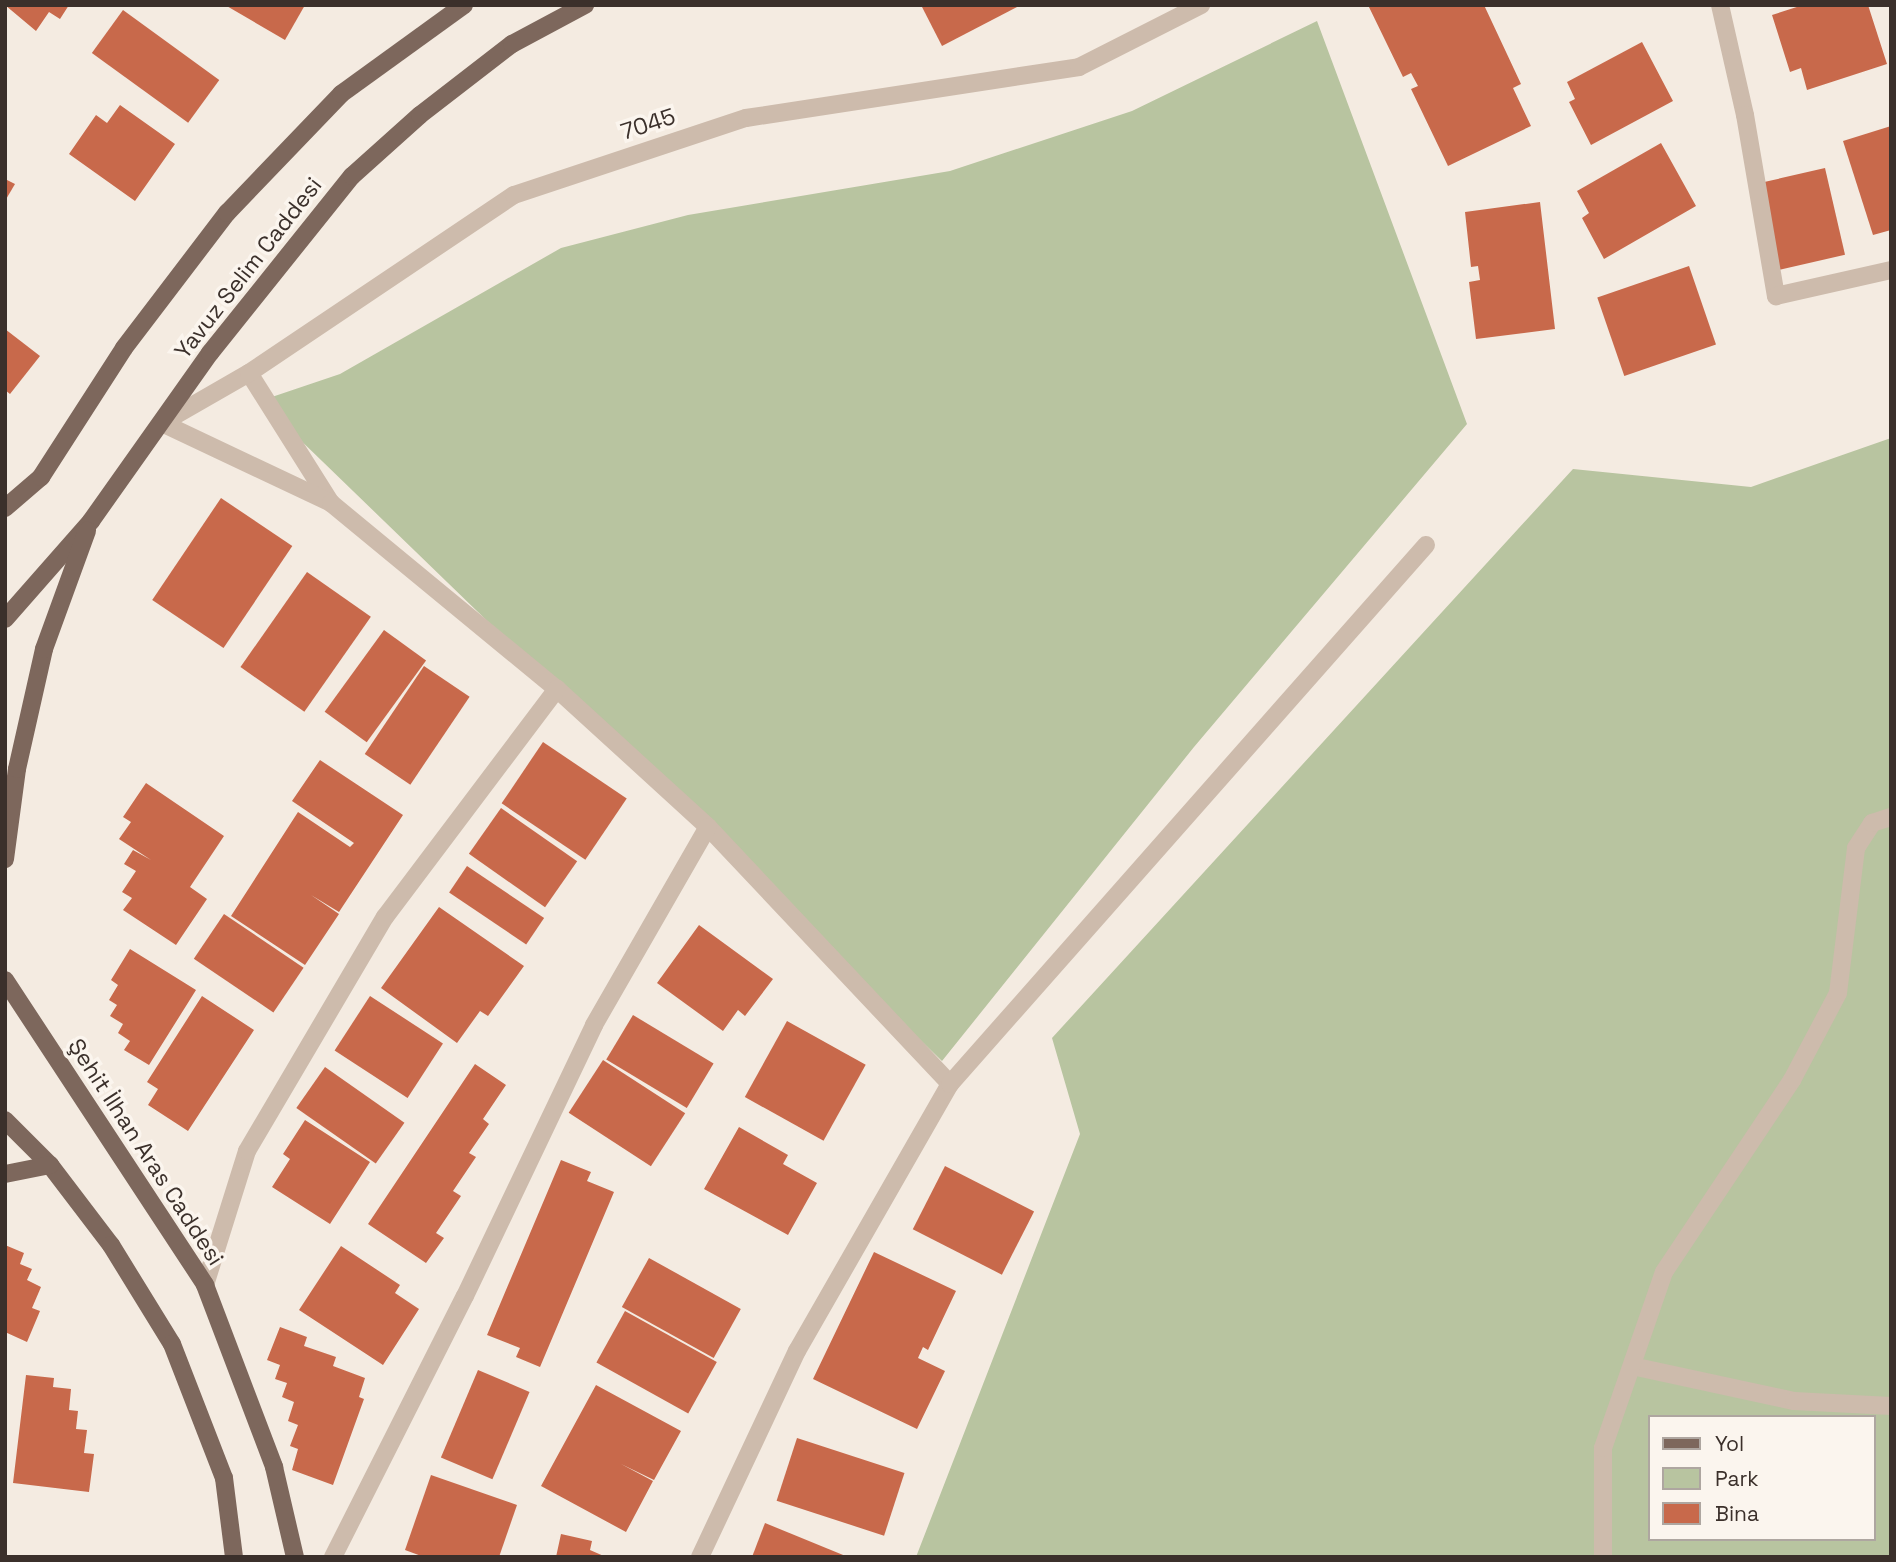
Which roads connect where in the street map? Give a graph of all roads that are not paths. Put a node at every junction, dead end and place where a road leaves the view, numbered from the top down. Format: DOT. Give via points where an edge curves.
graph roads {
  1 [pos="464,5"];
  2 [pos="585,5"];
  3 [pos="1201,5"];
  4 [pos="1720,5"];
  5 [pos="1891,270"];
  6 [pos="249,373"];
  7 [pos="162,423"];
  8 [pos="331,503"];
  9 [pos="5,508"];
  10 [pos="91,521"];
  11 [pos="1426,545"];
  12 [pos="5,619"];
  13 [pos="557,689"];
  14 [pos="1891,817"];
  15 [pos="708,827"];
  16 [pos="5,859"];
  17 [pos="5,981"];
  18 [pos="950,1084"];
  19 [pos="5,1121"];
  20 [pos="50,1165"];
  21 [pos="5,1174"];
  22 [pos="205,1285"];
  23 [pos="1632,1366"];
  24 [pos="1891,1406"];
  25 [pos="234,1557"];
  26 [pos="295,1557"];
  27 [pos="333,1557"];
  28 [pos="700,1557"];
  29 [pos="1603,1557"];
  1 -- 9 [label="main road, Yavuz Selim Caddesi" via="341,94 227,212 124,348 41,477"];
  2 -- 7 [label="main road, Yavuz Selim Caddesi" via="512,44 420,115 352,176 210,353"];
  3 -- 6 [label="street, 7045" via="1079,67 746,117 513,195"];
  4 -- 5 [label="street" via="1745,115 1776,296"];
  6 -- 7 [label="street, 7045"];
  6 -- 8 [label="street"];
  7 -- 8 [label="street"];
  7 -- 10 [label="main road, Yavuz Selim Caddesi"];
  8 -- 13 [label="street"];
  10 -- 12 [label="main road, Yavuz Selim Caddesi"];
  10 -- 16 [label="main road" via="44,649 16,769"];
  11 -- 18 [label="street"];
  13 -- 15 [label="street"];
  13 -- 22 [label="street" via="385,917 247,1151"];
  14 -- 23 [label="street" via="1872,823 1856,848 1838,993 1793,1080 1664,1272"];
  15 -- 18 [label="street"];
  15 -- 27 [label="street" via="594,1025 465,1296"];
  17 -- 22 [label="main road, Şehit İlhan Aras Caddesi"];
  18 -- 28 [label="street" via="797,1351"];
  19 -- 20 [label="main road"];
  20 -- 21 [label="main road"];
  20 -- 25 [label="main road" via="111,1245 172,1344 224,1478"];
  22 -- 26 [label="main road, Şehit İlhan Aras Caddesi" via="274,1466"];
  23 -- 24 [label="street" via="1794,1401"];
  23 -- 29 [label="street" via="1603,1448"];
}
